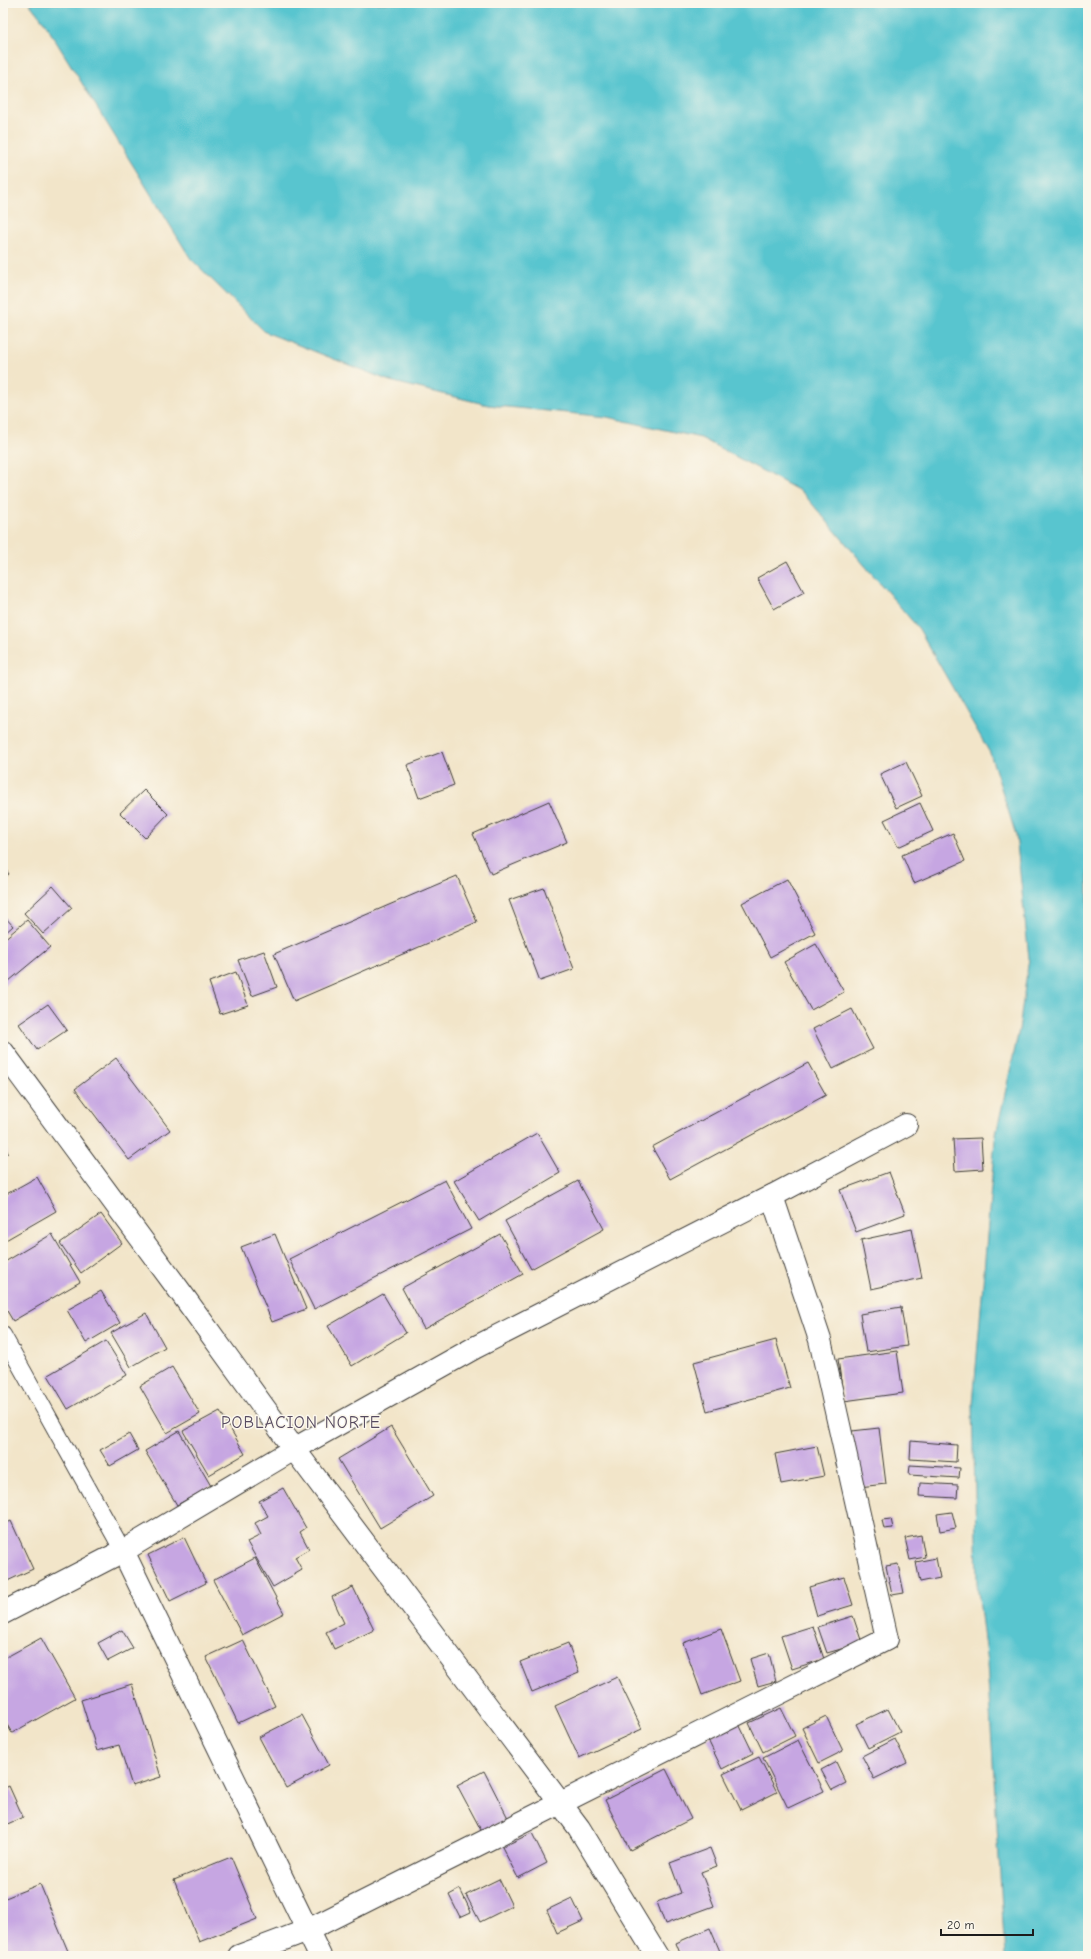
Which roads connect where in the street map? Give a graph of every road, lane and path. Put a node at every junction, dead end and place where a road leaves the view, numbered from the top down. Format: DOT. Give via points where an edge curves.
graph roads {
  1 [pos="3,1052"];
  2 [pos="906,1125"];
  3 [pos="772,1196"];
  4 [pos="3,1335"];
  5 [pos="294,1449"];
  6 [pos="123,1551"];
  7 [pos="3,1613"];
  8 [pos="561,1802"];
  9 [pos="308,1930"];
  10 [pos="239,1956"];
  11 [pos="320,1956"];
  12 [pos="657,1956"];
  1 -- 5 [label="street"];
  2 -- 3 [label="street"];
  3 -- 5 [label="street" via="476,1347"];
  3 -- 8 [label="street" via="820,1340 887,1639"];
  4 -- 6 [label="lane"];
  5 -- 6 [label="street"];
  5 -- 8 [label="street"];
  6 -- 7 [label="street"];
  6 -- 9 [label="street"];
  8 -- 9 [label="street"];
  8 -- 12 [label="street"];
  9 -- 10 [label="street"];
  9 -- 11 [label="street"];
}
